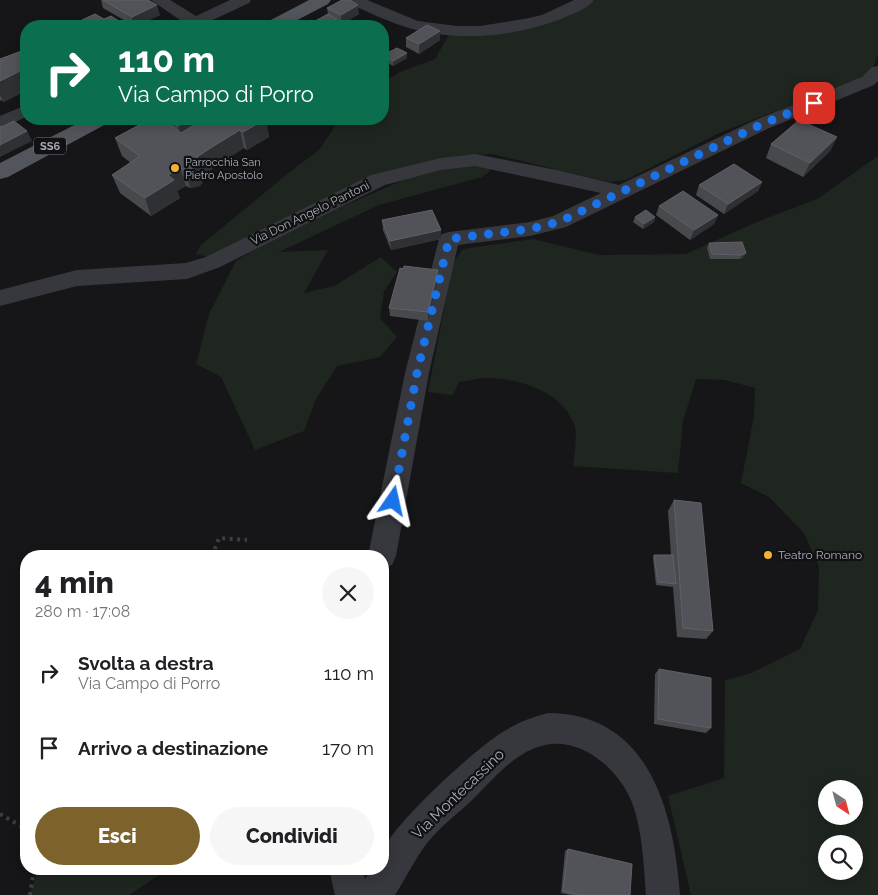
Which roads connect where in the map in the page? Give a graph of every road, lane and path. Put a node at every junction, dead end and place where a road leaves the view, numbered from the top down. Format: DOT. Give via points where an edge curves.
graph roads {
  1 [pos="159,0"];
  2 [pos="243,0"];
  3 [pos="322,0"];
  4 [pos="354,0"];
  5 [pos="586,0"];
  6 [pos="186,20"];
  7 [pos="200,20"];
  8 [pos="284,20"];
  9 [pos="878,71"];
  10 [pos="20,120"];
  11 [pos="0,123"];
  12 [pos="90,125"];
  13 [pos="0,172"];
  14 [pos="622,192"];
  15 [pos="0,298"];
  16 [pos="247,540"];
  17 [pos="214,550"];
  18 [pos="383,550"];
  19 [pos="0,814"];
  20 [pos="20,826"];
  21 [pos="389,873"];
  22 [pos="33,875"];
  23 [pos="347,875"];
  24 [pos="388,875"];
  25 [pos="30,895"];
  26 [pos="352,895"];
  27 [pos="375,895"];
  28 [pos="663,895"];
  1 -- 6 [label="street"];
  2 -- 7 [label="street"];
  3 -- 8 [label="main road"];
  4 -- 5 [label="street" via="414,25 467,30 497,29 539,21"];
  9 -- 14 [label="street" via="868,81 760,125"];
  10 -- 11 [label="street"];
  12 -- 13 [label="main road, SS6"];
  14 -- 15 [label="street, Via Don Angelo Pantoni" via="476,160 441,164 378,180 213,262 187,271 76,278"];
  14 -- 18 [label="street" via="559,222 449,239 417,373"];
  16 -- 17 [label="path" via="219,538"];
  19 -- 20 [label="path"];
  21 -- 28 [label="street, Via Montecassino" via="415,833 506,746 539,730 556,726 594,737 613,750 642,789 651,815"];
  22 -- 25 [label="path"];
  23 -- 26 [label="street"];
  24 -- 27 [label="street, Via Montecassino"];
}
